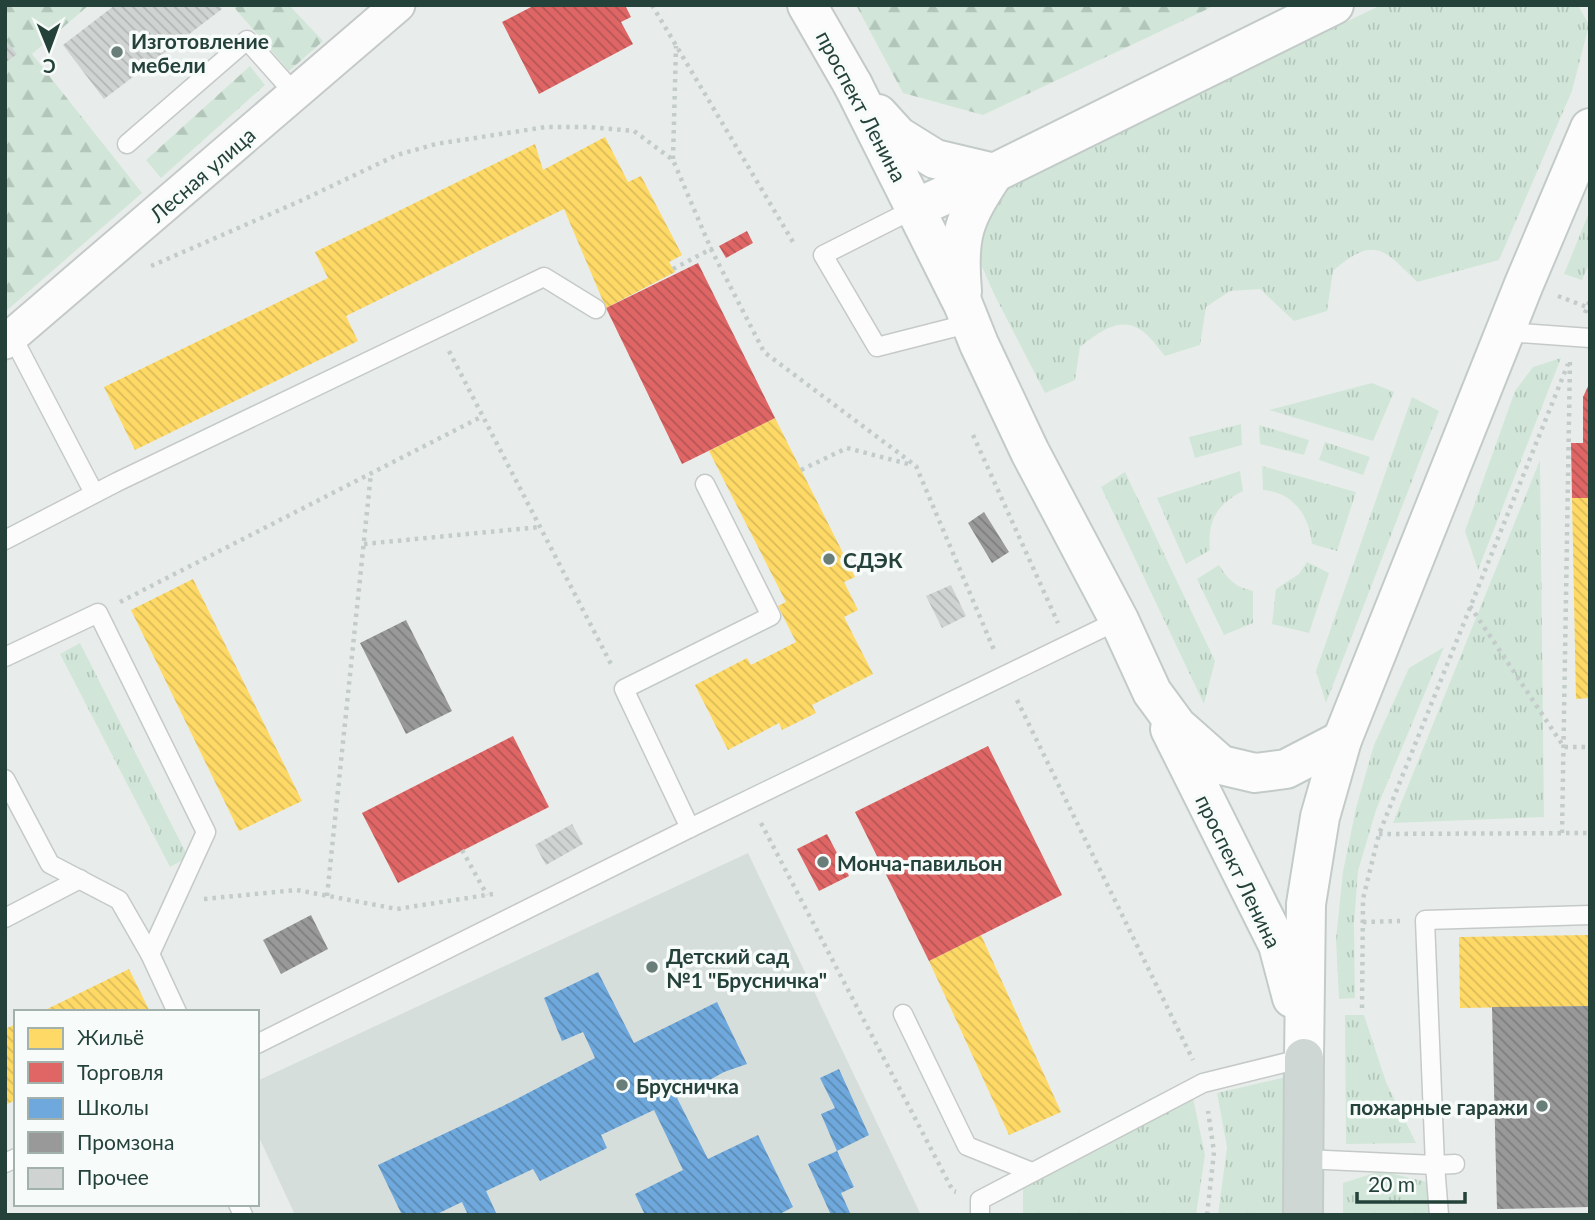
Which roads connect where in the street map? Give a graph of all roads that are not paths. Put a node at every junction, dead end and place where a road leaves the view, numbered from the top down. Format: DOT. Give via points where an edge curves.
graph roads {
  1 [pos="398,5"];
  2 [pos="807,5"];
  3 [pos="1334,5"];
  4 [pos="853,85"];
  5 [pos="295,94"];
  6 [pos="1590,128"];
  7 [pos="127,144"];
  8 [pos="995,173"];
  9 [pos="916,208"];
  10 [pos="596,309"];
  11 [pos="967,314"];
  12 [pos="1505,332"];
  13 [pos="9,339"];
  14 [pos="1583,339"];
  15 [pos="705,484"];
  16 [pos="94,493"];
  17 [pos="5,540"];
  18 [pos="1119,620"];
  19 [pos="5,657"];
  20 [pos="1152,692"];
  21 [pos="1342,740"];
  22 [pos="5,779"];
  23 [pos="12,804"];
  24 [pos="690,828"];
  25 [pos="80,879"];
  26 [pos="1590,915"];
  27 [pos="5,918"];
  28 [pos="150,954"];
  29 [pos="176,1010"];
  30 [pos="903,1013"];
  31 [pos="259,1043"];
  32 [pos="1304,1058"];
  33 [pos="1304,1159"];
  34 [pos="1455,1164"];
  35 [pos="1434,1166"];
  36 [pos="1032,1172"];
  37 [pos="980,1207"];
  38 [pos="1303,1215"];
  39 [pos="1439,1215"];
  1 -- 5 [label="street, Лесная улица"];
  2 -- 4 [label="main road, проспект Ленина"];
  3 -- 8 [label="main road"];
  4 -- 8 [label="main road" via="898,136 935,159"];
  4 -- 9 [label="main road, проспект Ленина"];
  5 -- 7 [label="lane" via="247,40"];
  5 -- 13 [label="street, Лесная улица"];
  6 -- 12 [label="main road, проспект Ленина"];
  8 -- 9 [label="main road"];
  8 -- 11 [label="main road" via="971,208 960,240"];
  9 -- 11 [label="main road, проспект Ленина"];
  9 -- 11 [label="lane" via="823,255 877,347"];
  10 -- 16 [label="lane" via="544,277"];
  11 -- 18 [label="main road, проспект Ленина" via="1030,452"];
  12 -- 14 [label="lane"];
  12 -- 21 [label="main road, проспект Ленина"];
  13 -- 16 [label="lane"];
  15 -- 24 [label="lane" via="771,616 624,689"];
  16 -- 17 [label="lane"];
  18 -- 20 [label="main road, проспект Ленина"];
  18 -- 24 [label="lane"];
  19 -- 28 [label="lane" via="98,613 206,832"];
  20 -- 21 [label="main road" via="1177,726 1221,765 1255,773 1286,769"];
  20 -- 32 [label="main road, проспект Ленина" via="1278,945"];
  21 -- 32 [label="main road, проспект Ленина" via="1320,817 1306,904"];
  22 -- 23 [label="lane"];
  23 -- 25 [label="lane" via="50,864"];
  24 -- 31 [label="lane"];
  25 -- 27 [label="lane"];
  25 -- 28 [label="lane" via="119,900"];
  26 -- 35 [label="lane" via="1426,920"];
  28 -- 29 [label="lane"];
  30 -- 36 [label="lane" via="967,1146"];
  32 -- 33 [label="main road, проспект Ленина"];
  32 -- 36 [label="lane" via="1203,1083"];
  33 -- 35 [label="lane"];
  33 -- 38 [label="main road, проспект Ленина"];
  34 -- 35 [label="lane"];
  35 -- 39 [label="lane"];
  36 -- 37 [label="lane"];
}
